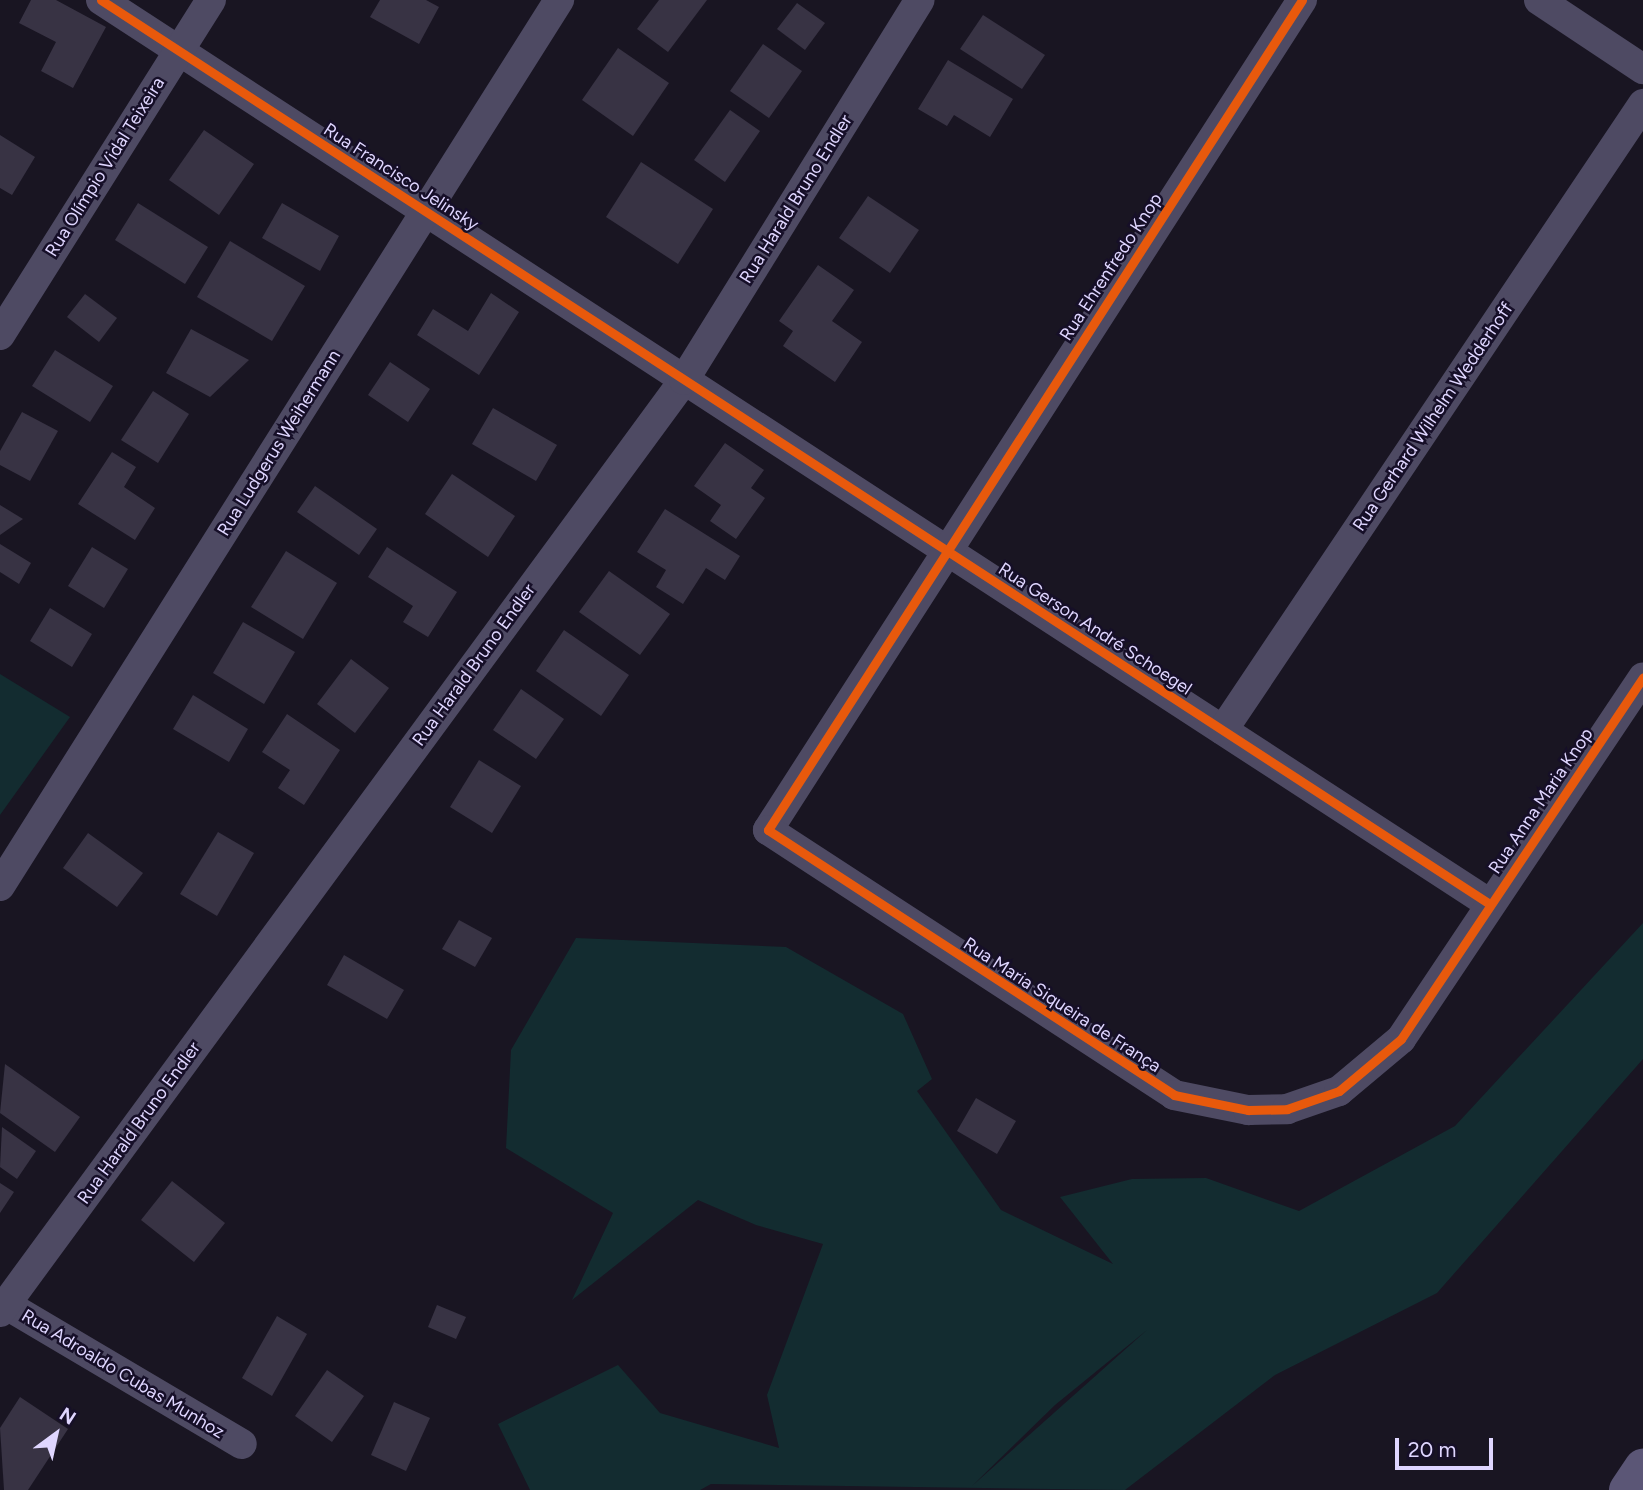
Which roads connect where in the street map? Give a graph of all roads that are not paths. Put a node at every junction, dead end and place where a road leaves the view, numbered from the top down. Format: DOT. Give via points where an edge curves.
graph roads {
  1 [pos="101,0"];
  2 [pos="211,0"];
  3 [pos="559,0"];
  4 [pos="920,0"];
  5 [pos="1302,0"];
  6 [pos="1539,0"];
  7 [pos="179,51"];
  8 [pos="1643,69"];
  9 [pos="1643,104"];
  10 [pos="425,211"];
  11 [pos="0,335"];
  12 [pos="684,380"];
  13 [pos="947,551"];
  14 [pos="1643,677"];
  15 [pos="1223,730"];
  16 [pos="768,830"];
  17 [pos="0,886"];
  18 [pos="1490,904"];
  19 [pos="1287,1108"];
  20 [pos="3,1308"];
  21 [pos="242,1444"];
  22 [pos="1643,1468"];
  23 [pos="1628,1490"];
  1 -- 7 [label="street, Rua Francisco Jelinsky"];
  2 -- 7 [label="street, Rua Olímpio Vidal Teixeira"];
  3 -- 10 [label="street, Rua Ludgerus Weihermann"];
  4 -- 12 [label="street, Rua Harald Bruno Endler"];
  5 -- 13 [label="street, Rua Ehrenfredo Knop"];
  6 -- 8 [label="street"];
  7 -- 10 [label="street, Rua Francisco Jelinsky"];
  7 -- 11 [label="street, Rua Olímpio Vidal Teixeira"];
  9 -- 15 [label="street, Rua Gerhard Wilhelm Wedderhoff"];
  10 -- 12 [label="street, Rua Francisco Jelinsky"];
  10 -- 17 [label="street, Rua Ludgerus Weihermann"];
  12 -- 13 [label="street, Rua Gerson André Schoegel"];
  12 -- 20 [label="street, Rua Harald Bruno Endler"];
  13 -- 15 [label="street, Rua Gerson André Schoegel"];
  13 -- 16 [label="street, Rua Ehrenfredo Knop"];
  14 -- 18 [label="street, Rua Anna Maria Knop"];
  15 -- 18 [label="street, Rua Gerson André Schoegel"];
  16 -- 19 [label="street, Rua Maria Siqueira de França" via="1174,1095 1248,1110"];
  18 -- 19 [label="street, Rua Anna Maria Knop" via="1401,1039 1339,1091"];
  20 -- 21 [label="street, Rua Adroaldo Cubas Munhoz"];
  22 -- 23 [label="main road"];
}
